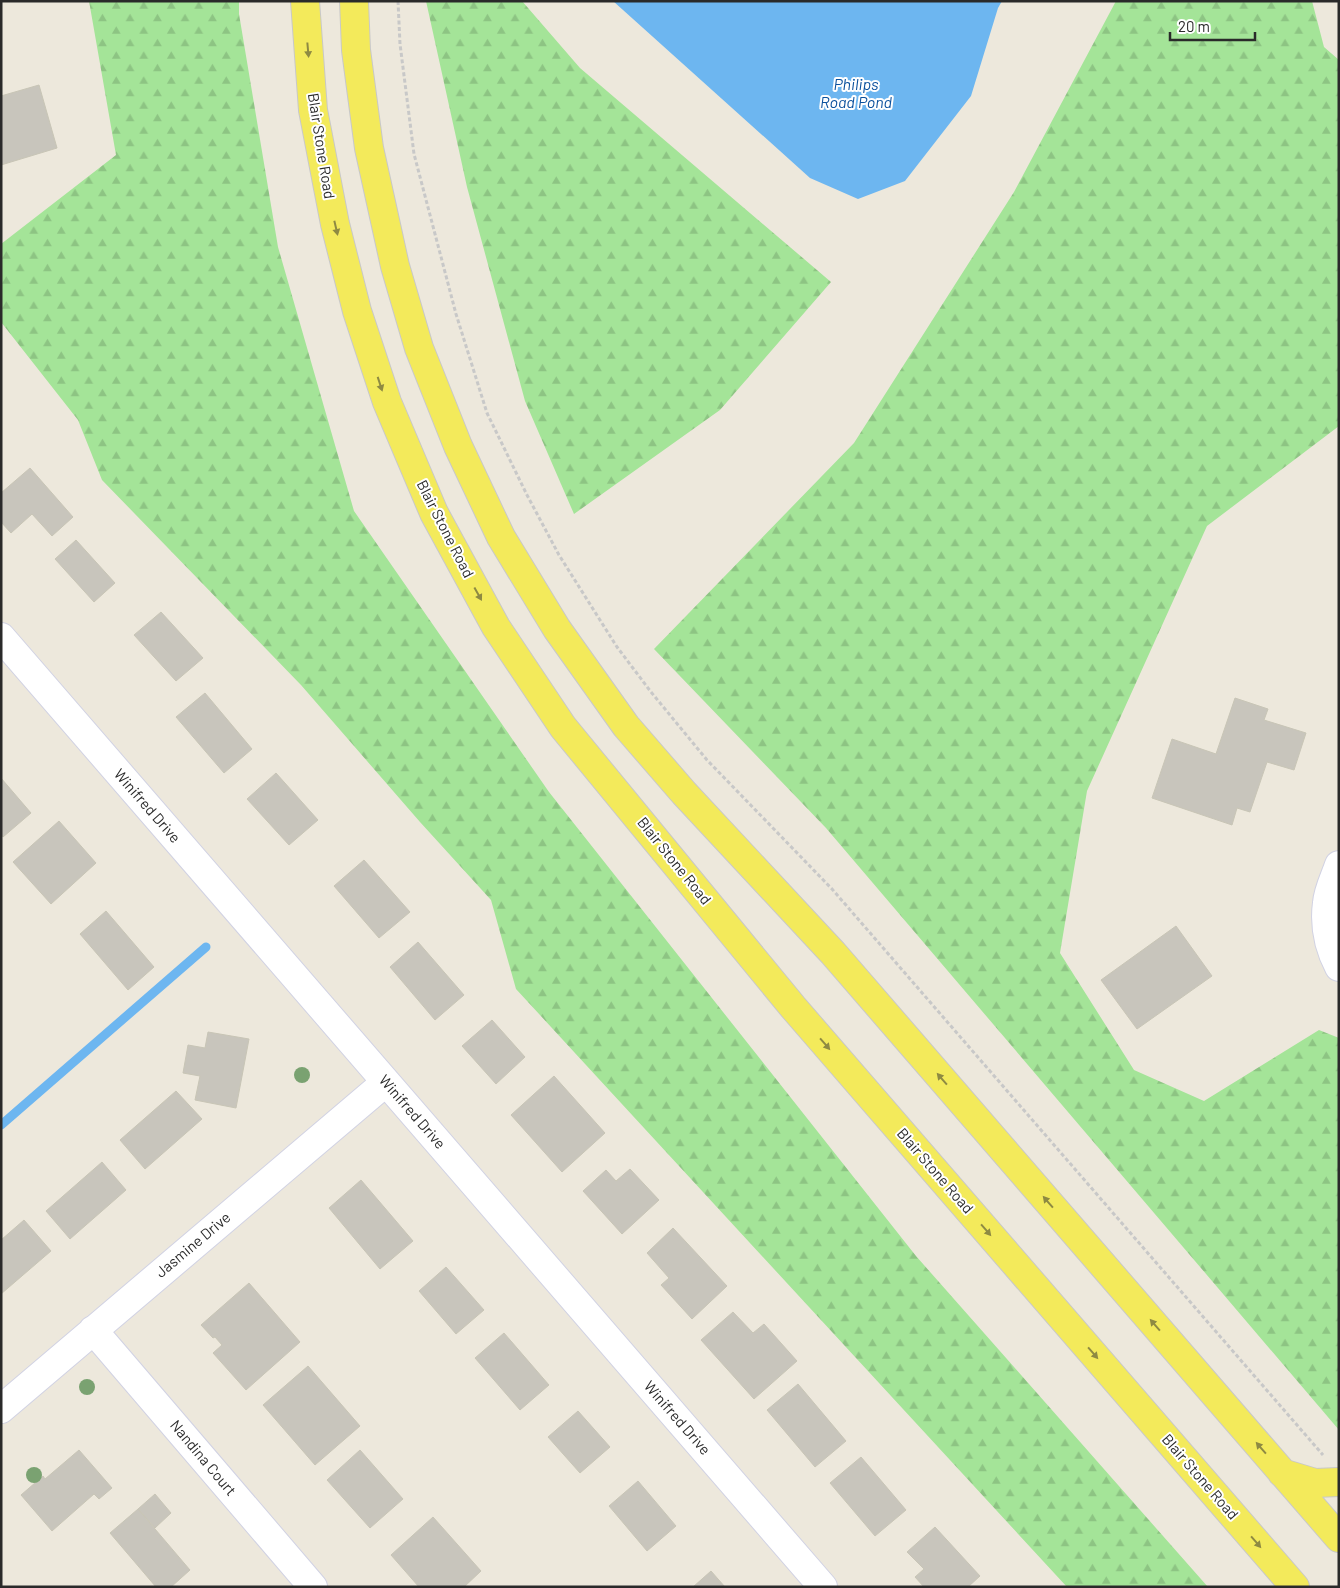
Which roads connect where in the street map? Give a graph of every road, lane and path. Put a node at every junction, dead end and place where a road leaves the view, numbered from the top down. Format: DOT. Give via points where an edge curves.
graph roads {
  1 [pos="305,1"];
  2 [pos="354,1"];
  3 [pos="398,1"];
  4 [pos="1,637"];
  5 [pos="1339,865"];
  6 [pos="1339,968"];
  7 [pos="386,1082"];
  8 [pos="93,1330"];
  9 [pos="1,1409"];
  10 [pos="1335,1470"];
  11 [pos="1282,1473"];
  12 [pos="1339,1538"];
  13 [pos="313,1587"];
  14 [pos="823,1587"];
  15 [pos="1295,1587"];
  1 -- 15 [label="main road, Blair Stone Road, one-way" via="313,110 356,311 387,402 434,513 496,627 563,726 726,927"];
  11 -- 2 [label="main road, one-way" via="833,953 651,756 556,629 501,537 458,446 419,348 395,266 369,148 356,50"];
  3 -- 10 [label="path" via="414,154 456,314 487,413 559,555 617,647 707,760 832,889"];
  4 -- 7 [label="street, Winifred Drive"];
  5 -- 6 [label="street" via="1326,901 1326,928 1332,955"];
  7 -- 8 [label="street, Jasmine Drive"];
  7 -- 14 [label="street, Winifred Drive"];
  8 -- 9 [label="street, Jasmine Drive"];
  8 -- 13 [label="street, Nandina Court"];
  10 -- 11 [label="main road" via="1315,1483"];
  11 -- 12 [label="main road"];
}
